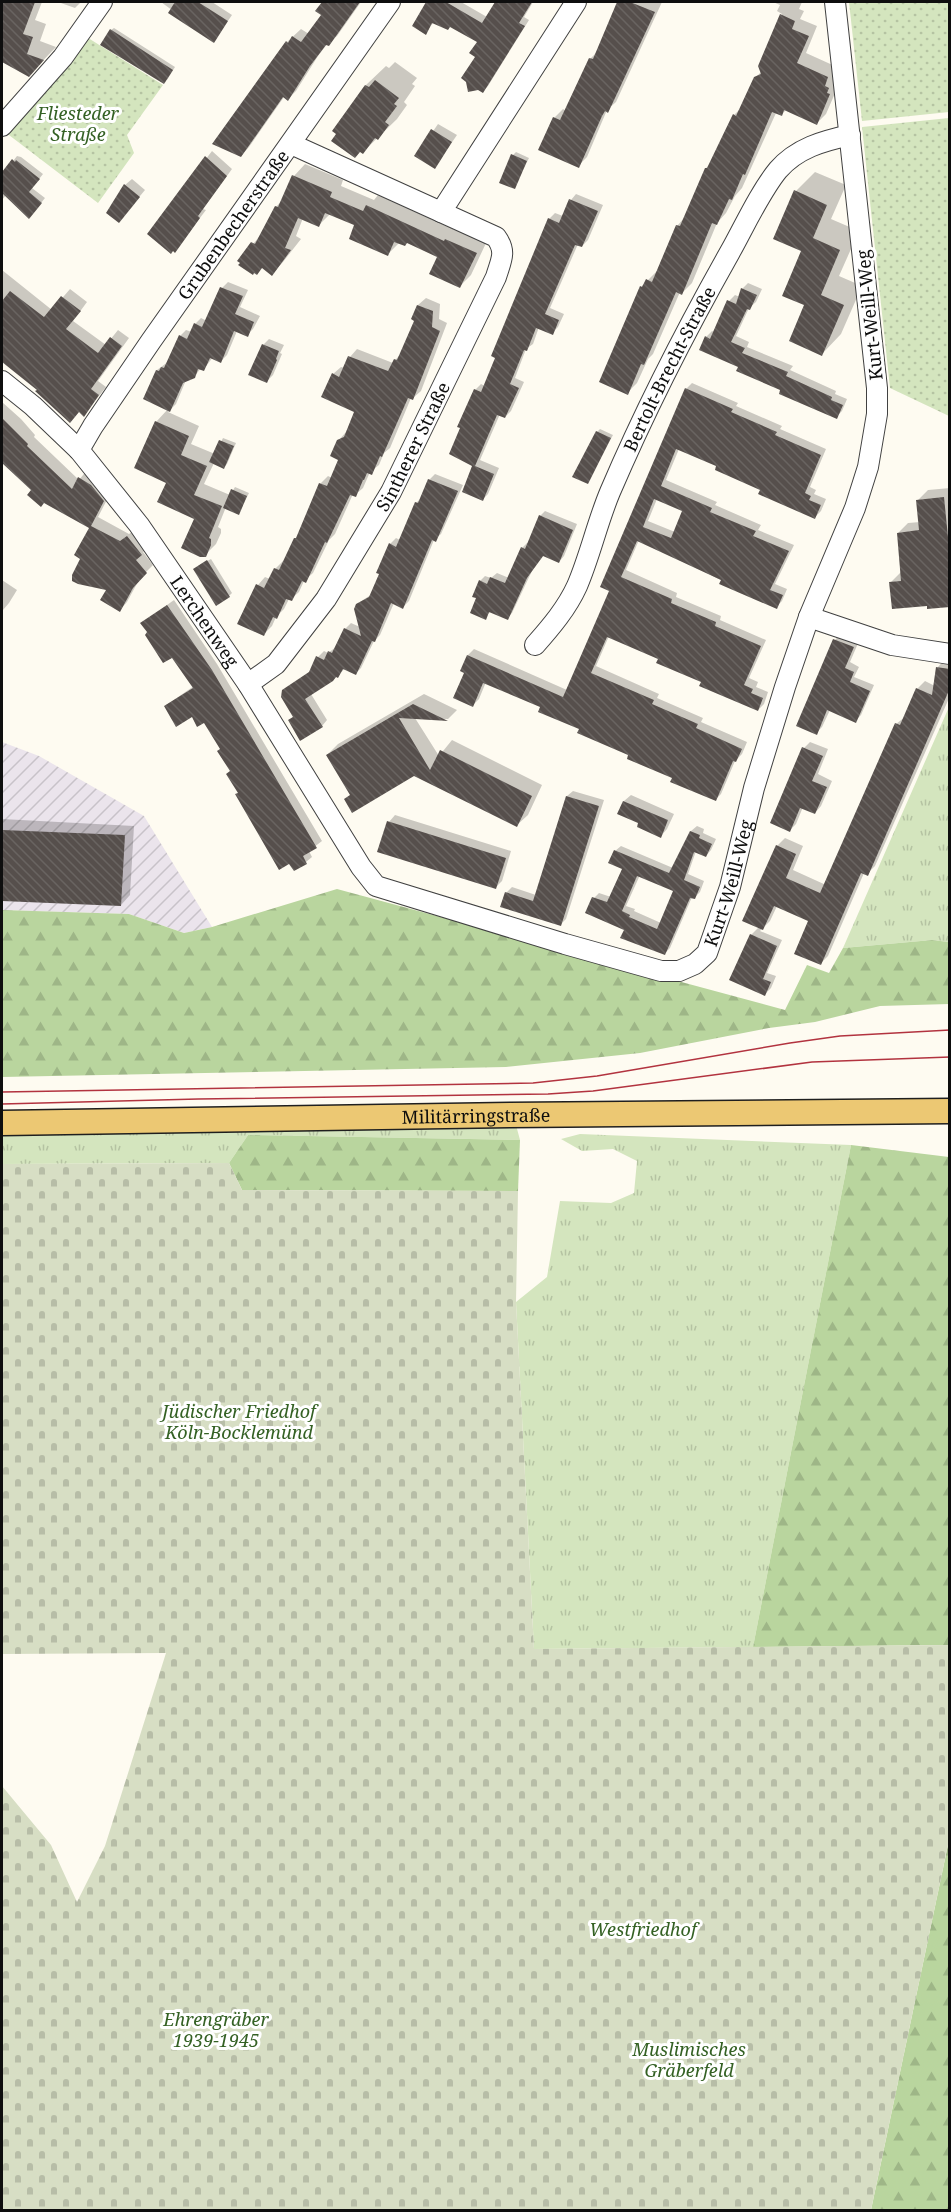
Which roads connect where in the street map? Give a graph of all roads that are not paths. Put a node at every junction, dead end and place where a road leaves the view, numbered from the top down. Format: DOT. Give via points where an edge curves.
graph roads {
  1 [pos="102,2"];
  2 [pos="390,2"];
  3 [pos="576,2"];
  4 [pos="835,2"];
  5 [pos="2,126"];
  6 [pos="850,135"];
  7 [pos="291,144"];
  8 [pos="441,212"];
  9 [pos="2,381"];
  10 [pos="79,450"];
  11 [pos="809,617"];
  12 [pos="535,645"];
  13 [pos="950,654"];
  14 [pos="248,684"];
  15 [pos="376,886"];
  16 [pos="943,1115"];
  17 [pos="2,1123"];
  1 -- 5 [label="street" via="63,57"];
  2 -- 7 [label="street, Grubenbecherstraße"];
  3 -- 8 [label="street"];
  4 -- 6 [label="street, Kurt-Weill-Weg"];
  6 -- 11 [label="street, Kurt-Weill-Weg" via="877,414 868,466 855,508"];
  6 -- 12 [label="street, Bertolt-Brecht-Straße" via="800,151 778,171 756,206 652,402 610,493 576,587 555,623"];
  7 -- 8 [label="street, Sintherer Straße"];
  7 -- 10 [label="street, Grubenbecherstraße"];
  8 -- 14 [label="street, Sintherer Straße" via="496,237 503,254 496,277 391,492 326,599 276,664"];
  9 -- 10 [label="street, Lerchenweg"];
  10 -- 14 [label="street, Lerchenweg" via="139,525"];
  11 -- 13 [label="street" via="891,645"];
  11 -- 15 [label="street, Kurt-Weill-Weg" via="754,788 728,895 706,953 695,964 679,971 660,971"];
  14 -- 15 [label="street, Lerchenweg"];
  16 -- 17 [label="main road, Militärringstraße" via="519,1114"];
}
